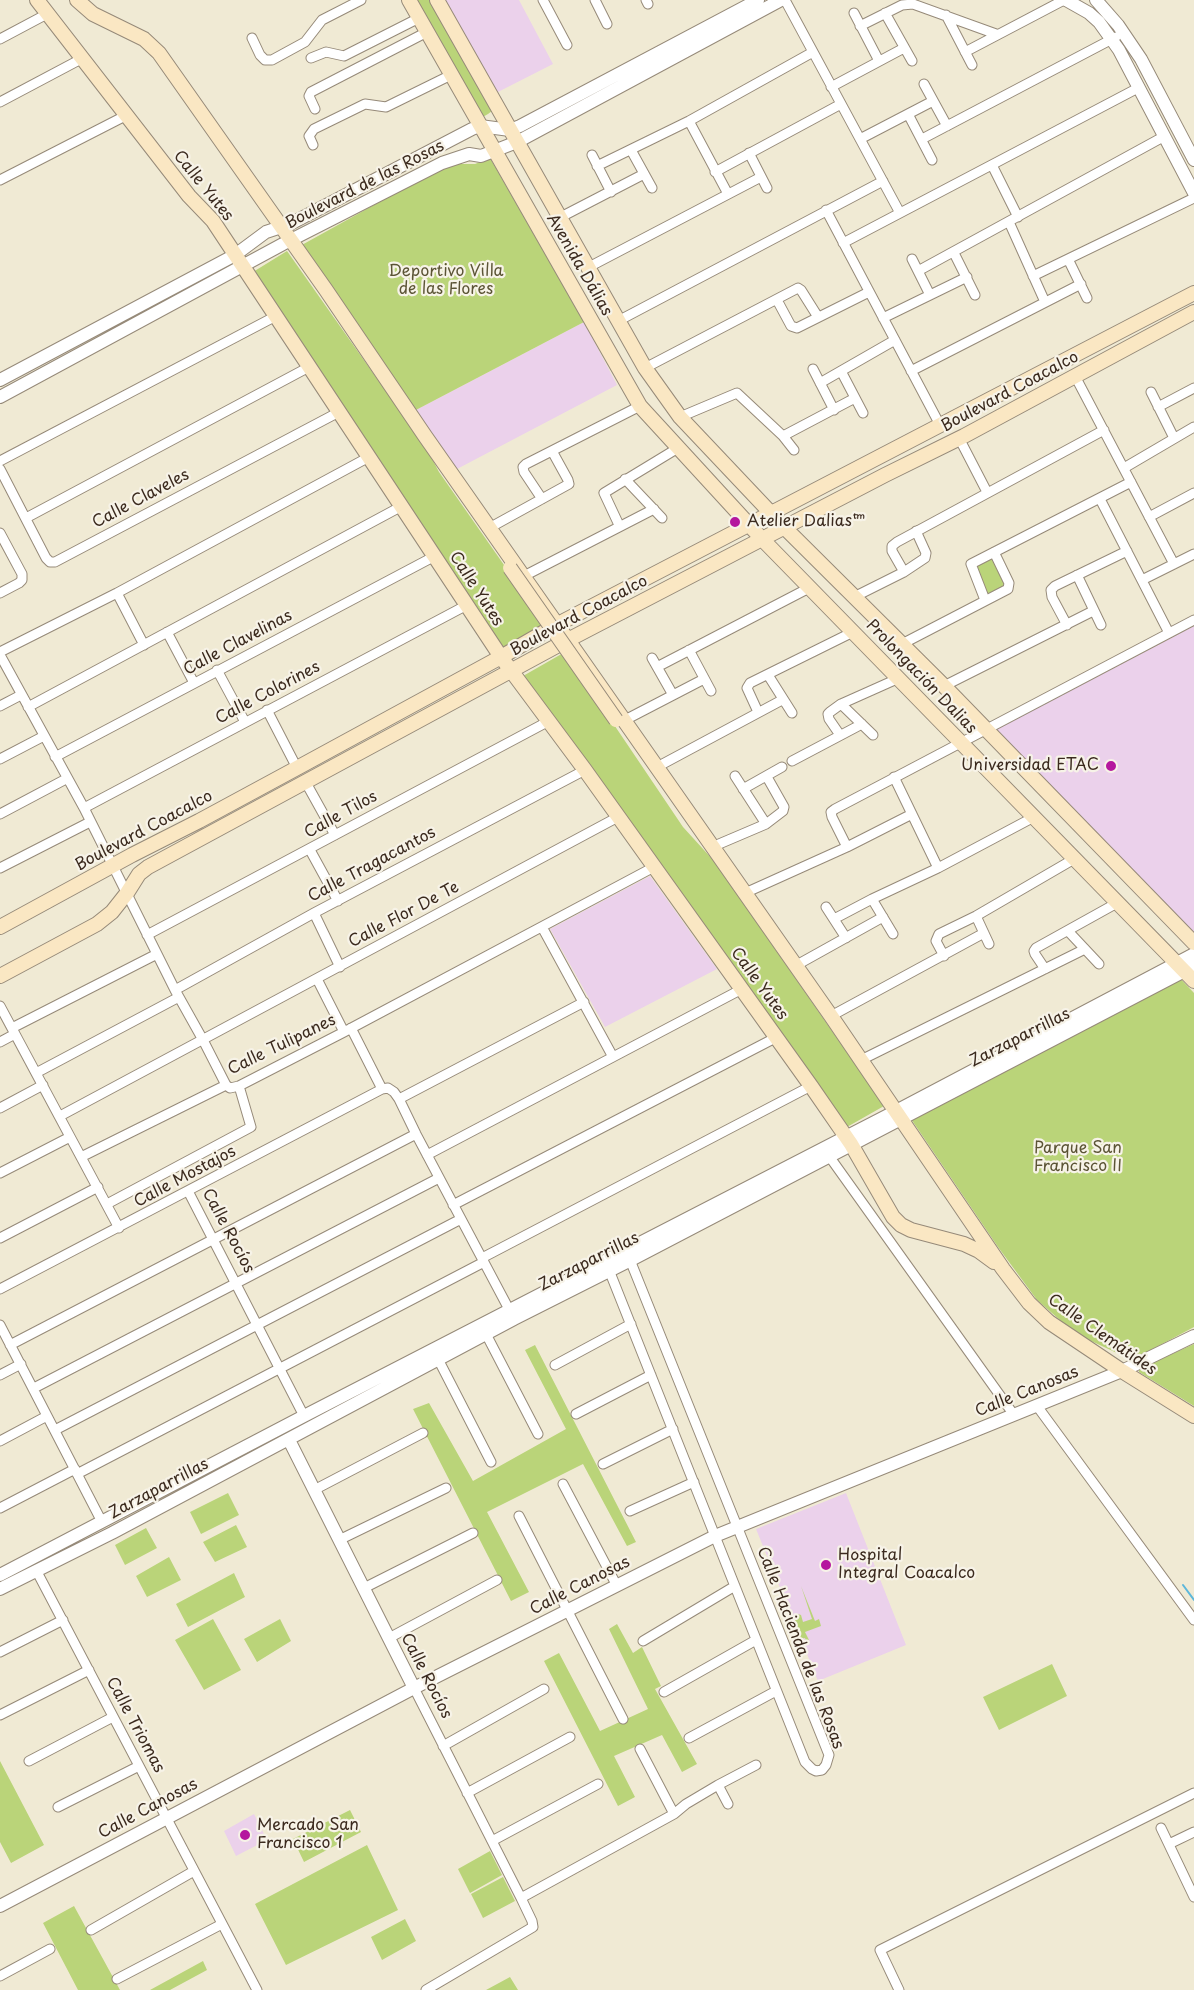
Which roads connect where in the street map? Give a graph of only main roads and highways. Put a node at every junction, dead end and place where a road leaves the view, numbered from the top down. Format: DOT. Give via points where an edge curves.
graph roads {
  1 [pos="37,0"];
  2 [pos="77,0"];
  3 [pos="409,0"];
  4 [pos="437,0"];
  5 [pos="1193,293"];
  6 [pos="1194,312"];
  7 [pos="425,436"];
  8 [pos="771,512"];
  9 [pos="751,525"];
  10 [pos="785,528"];
  11 [pos="763,540"];
  12 [pos="558,624"];
  13 [pos="569,639"];
  14 [pos="501,657"];
  15 [pos="512,670"];
  16 [pos="621,720"];
  17 [pos="710,844"];
  18 [pos="0,927"];
  19 [pos="1194,943"];
  20 [pos="1187,970"];
  21 [pos="0,976"];
  22 [pos="848,1140"];
  23 [pos="1003,1269"];
  24 [pos="1194,1416"];
  1 -- 14 [label="main road, Calle Yutes" via="189,196 213,221"];
  2 -- 7 [label="main road" via="93,14 144,39 159,53"];
  3 -- 9 [label="main road, Avenida Dálias" via="640,406"];
  4 -- 8 [label="main road, Avenida Dálias" via="645,368 680,417"];
  5 -- 8 [label="main road, Boulevard Coacalco"];
  6 -- 10 [label="main road, Boulevard Coacalco"];
  7 -- 12 [label="main road"];
  7 -- 16 [label="main road, bridge" via="446,477"];
  8 -- 9 [label="main road, Boulevard Coacalco"];
  8 -- 10 [label="main road, Prolongación Dalias"];
  9 -- 11 [label="main road, Prolongación Dalias"];
  9 -- 12 [label="main road, Boulevard Coacalco"];
  10 -- 11 [label="main road, Boulevard Coacalco"];
  10 -- 19 [label="main road, Prolongación Dalias"];
  11 -- 13 [label="main road, Boulevard Coacalco"];
  11 -- 20 [label="main road, Prolongación Dalias"];
  12 -- 13 [label="main road"];
  12 -- 14 [label="main road, Boulevard Coacalco"];
  13 -- 15 [label="main road, Boulevard Coacalco"];
  13 -- 16 [label="main road"];
  14 -- 15 [label="main road, Calle Yutes"];
  14 -- 18 [label="main road, Boulevard Coacalco"];
  15 -- 21 [label="main road, Boulevard Coacalco" via="147,867 98,924"];
  15 -- 22 [label="main road, Calle Yutes"];
  16 -- 17 [label="main road"];
  16 -- 17 [label="main road" via="670,797"];
  17 -- 23 [label="main road, Calle Clemátides"];
  22 -- 23 [label="main road, Calle Clemátides" via="901,1225 964,1244"];
  23 -- 24 [label="main road, Calle Clemátides" via="1029,1303 1050,1322"];
}
